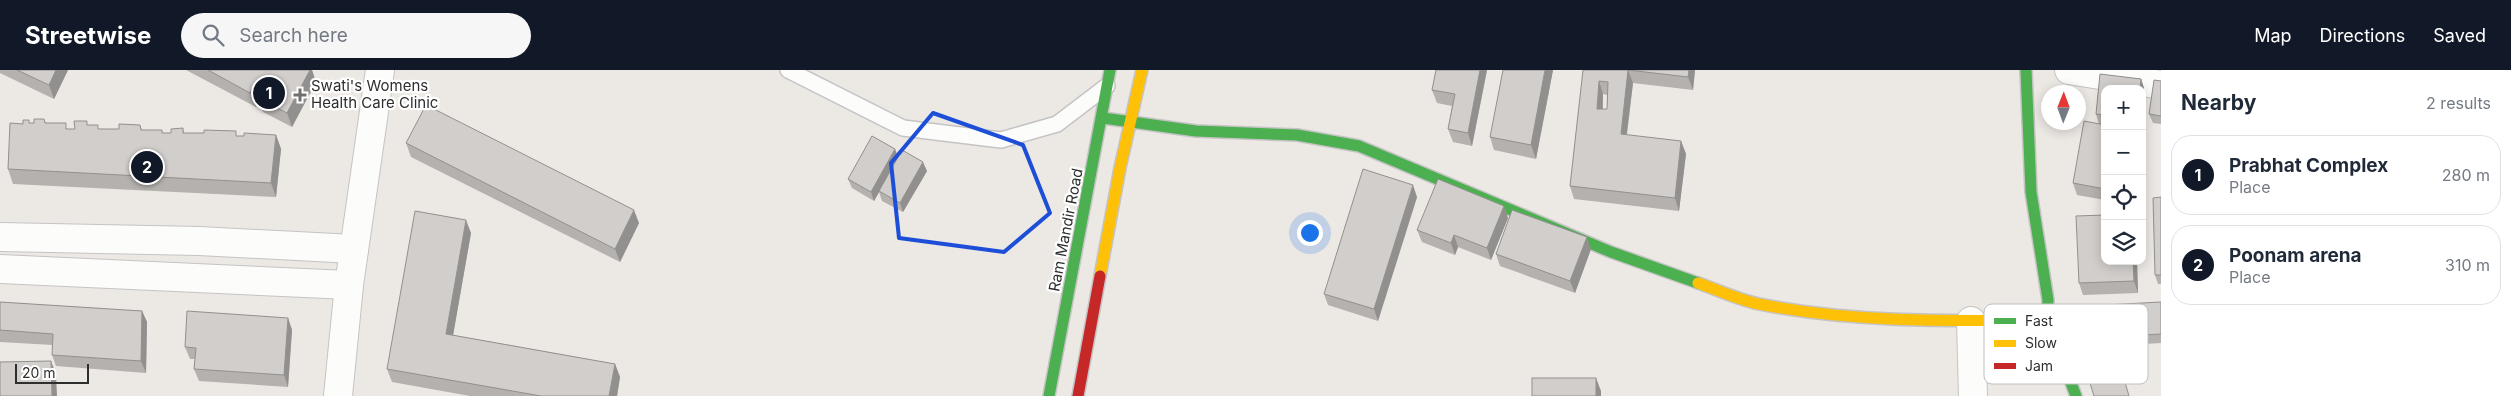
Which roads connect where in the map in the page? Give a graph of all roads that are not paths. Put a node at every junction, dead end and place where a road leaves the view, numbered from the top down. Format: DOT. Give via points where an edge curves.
graph roads {
  1 [pos="380,70"];
  2 [pos="788,70"];
  3 [pos="1110,70"];
  4 [pos="1142,70"];
  5 [pos="2026,70"];
  6 [pos="2069,70"];
  7 [pos="2161,85"];
  8 [pos="1107,86"];
  9 [pos="1103,118"];
  10 [pos="1130,122"];
  11 [pos="0,237"];
  12 [pos="354,249"];
  13 [pos="0,269"];
  14 [pos="349,285"];
  15 [pos="2048,304"];
  16 [pos="1971,321"];
  17 [pos="1984,321"];
  18 [pos="2071,384"];
  19 [pos="338,396"];
  20 [pos="1049,396"];
  21 [pos="1078,396"];
  22 [pos="1973,396"];
  23 [pos="2076,396"];
  1 -- 12 [label="street"];
  2 -- 8 [label="lane" via="903,128 1000,140 1057,124"];
  3 -- 8 [label="street, Ram Mandir Road"];
  4 -- 10 [label="street"];
  5 -- 15 [label="street" via="2031,192"];
  6 -- 7 [label="street"];
  8 -- 9 [label="street, Ram Mandir Road"];
  9 -- 10 [label="street"];
  9 -- 20 [label="street, Ram Mandir Road"];
  10 -- 16 [label="street" via="1196,131 1297,136 1359,146 1611,252 1757,304 1836,316"];
  10 -- 21 [label="street"];
  11 -- 12 [label="street" via="199,241"];
  12 -- 14 [label="street"];
  13 -- 14 [label="street"];
  14 -- 19 [label="street"];
  16 -- 17 [label="street"];
  16 -- 22 [label="street"];
  18 -- 23 [label="street"];
}
